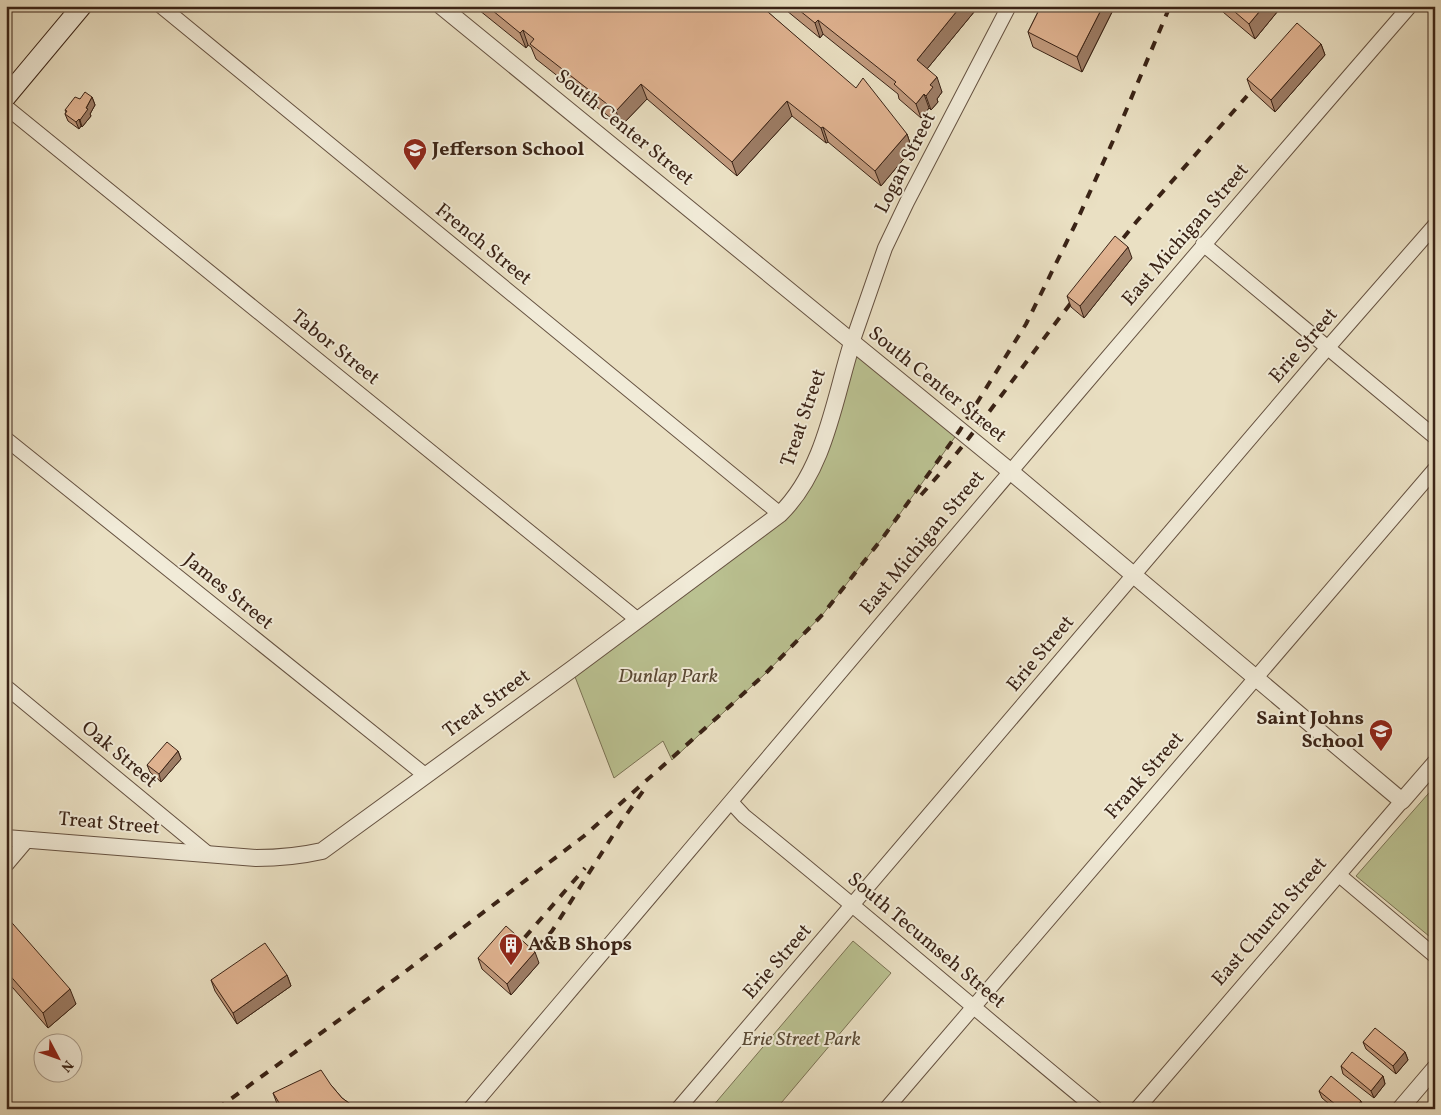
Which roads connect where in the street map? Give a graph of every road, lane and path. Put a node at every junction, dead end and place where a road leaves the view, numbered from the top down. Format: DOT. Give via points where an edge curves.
graph roads {
  1 [pos="82,6"];
  2 [pos="161,6"];
  3 [pos="441,6"];
  4 [pos="1008,6"];
  5 [pos="1410,6"];
  6 [pos="6,97"];
  7 [pos="6,108"];
  8 [pos="1435,225"];
  9 [pos="1203,244"];
  10 [pos="852,343"];
  11 [pos="1328,348"];
  12 [pos="1435,437"];
  13 [pos="6,439"];
  14 [pos="1435,469"];
  15 [pos="1010,471"];
  16 [pos="780,514"];
  17 [pos="1134,575"];
  18 [pos="638,620"];
  19 [pos="1255,678"];
  20 [pos="6,687"];
  21 [pos="1435,763"];
  22 [pos="424,775"];
  23 [pos="1402,801"];
  24 [pos="731,802"];
  25 [pos="6,838"];
  26 [pos="28,839"];
  27 [pos="207,853"];
  28 [pos="6,865"];
  29 [pos="1339,875"];
  30 [pos="854,904"];
  31 [pos="1435,956"];
  32 [pos="973,1008"];
  33 [pos="1435,1068"];
  34 [pos="470,1109"];
  35 [pos="678,1109"];
  36 [pos="886,1109"];
  37 [pos="1096,1109"];
  38 [pos="1137,1109"];
  39 [pos="1400,1109"];
  1 -- 6 [label="main road"];
  2 -- 16 [label="street, French Street"];
  3 -- 10 [label="street, South Center Street"];
  4 -- 10 [label="street, Logan Street" via="885,248"];
  5 -- 9 [label="street, East Michigan Street"];
  7 -- 18 [label="street, Tabor Street"];
  8 -- 11 [label="street, Erie Street"];
  9 -- 11 [label="street"];
  9 -- 15 [label="street, East Michigan Street"];
  10 -- 15 [label="street, South Center Street"];
  10 -- 16 [label="street, Treat Street" via="820,450 803,485"];
  11 -- 12 [label="street"];
  11 -- 17 [label="street, Erie Street"];
  13 -- 22 [label="street, James Street"];
  14 -- 19 [label="street, Frank Street"];
  15 -- 17 [label="street, South Center Street"];
  15 -- 24 [label="street, East Michigan Street"];
  16 -- 18 [label="street, Treat Street"];
  17 -- 19 [label="street, South Center Street"];
  17 -- 30 [label="street, Erie Street"];
  18 -- 22 [label="street, Treat Street"];
  19 -- 23 [label="street, South Center Street"];
  19 -- 32 [label="street, Frank Street"];
  20 -- 27 [label="street, Oak Street"];
  21 -- 23 [label="street, East Church Street"];
  22 -- 27 [label="street, Treat Street" via="322,851 279,858"];
  23 -- 29 [label="street, East Church Street"];
  24 -- 30 [label="street, South Tecumseh Street"];
  24 -- 34 [label="street, East Michigan Street"];
  25 -- 26 [label="street, Treat Street"];
  26 -- 27 [label="street, Treat Street"];
  26 -- 28 [label="street"];
  29 -- 31 [label="street"];
  29 -- 38 [label="street, East Church Street"];
  30 -- 32 [label="street, South Tecumseh Street"];
  30 -- 35 [label="street, Erie Street"];
  32 -- 36 [label="street, Frank Street"];
  32 -- 37 [label="street, South Tecumseh Street"];
  33 -- 39 [label="street"];
}
